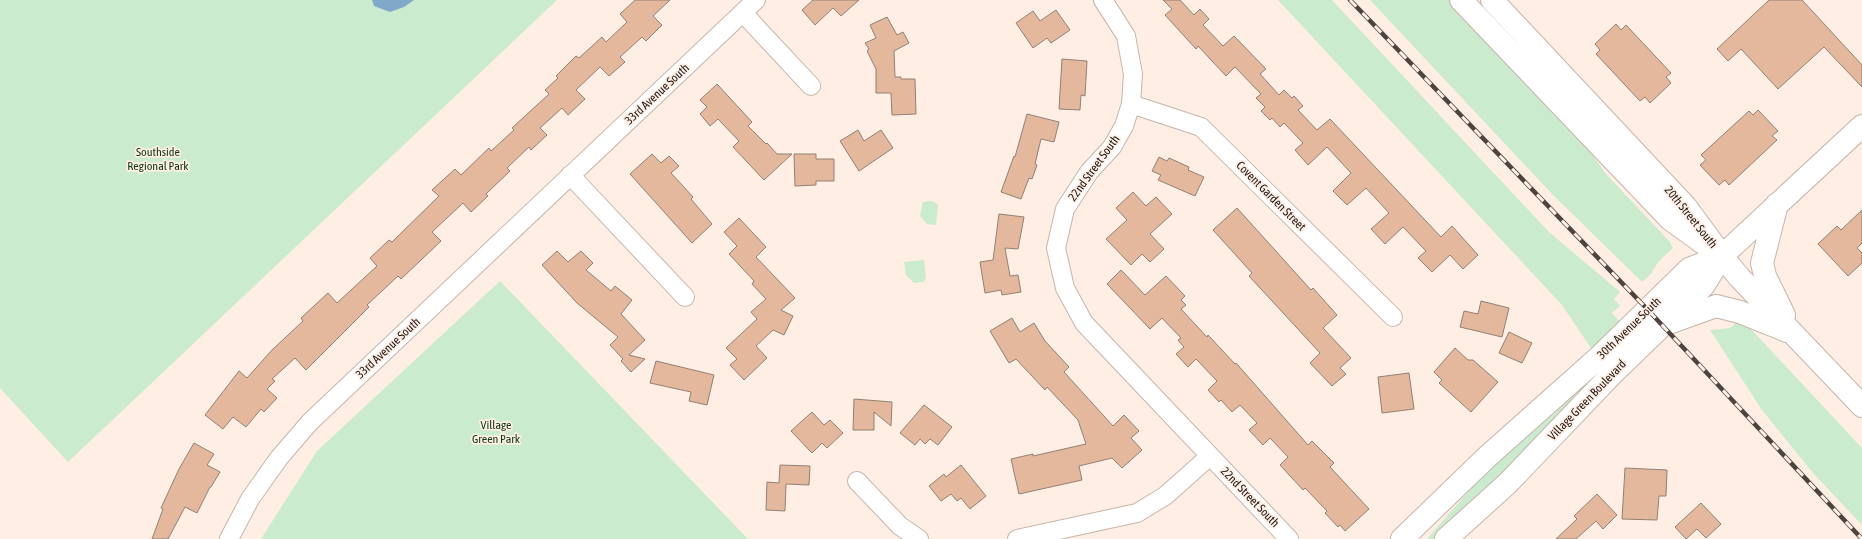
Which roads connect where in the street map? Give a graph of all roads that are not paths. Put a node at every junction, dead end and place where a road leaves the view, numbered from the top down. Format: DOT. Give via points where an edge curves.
graph roads {
  1 [pos="756,0"];
  2 [pos="1103,0"];
  3 [pos="1461,0"];
  4 [pos="1492,0"];
  5 [pos="743,13"];
  6 [pos="1511,20"];
  7 [pos="1495,35"];
  8 [pos="811,86"];
  9 [pos="1132,104"];
  10 [pos="1862,126"];
  11 [pos="570,175"];
  12 [pos="1777,204"];
  13 [pos="1722,256"];
  14 [pos="685,297"];
  15 [pos="1393,317"];
  16 [pos="1662,326"];
  17 [pos="1793,334"];
  18 [pos="1862,406"];
  19 [pos="1210,456"];
  20 [pos="857,482"];
  21 [pos="229,539"];
  22 [pos="919,539"];
  23 [pos="1017,539"];
  24 [pos="1289,539"];
  25 [pos="1402,539"];
  26 [pos="1446,539"];
  1 -- 5 [label="street, 33rd Avenue South"];
  2 -- 9 [label="street, 22nd Street South" via="1126,36 1133,74"];
  3 -- 7 [label="street, 20th Street South"];
  4 -- 6 [label="street, 20th Street South"];
  5 -- 8 [label="street"];
  5 -- 11 [label="street, 33rd Avenue South"];
  6 -- 7 [label="street"];
  6 -- 13 [label="street, 20th Street South" via="1686,207"];
  7 -- 13 [label="street, 20th Street South" via="1670,220"];
  9 -- 15 [label="street, Covent Garden Street" via="1201,127"];
  9 -- 19 [label="street, 22nd Street South" via="1124,126 1112,147 1088,172 1065,208 1056,248 1065,288 1084,323"];
  10 -- 12 [label="street, 30th Avenue South"];
  11 -- 14 [label="street"];
  11 -- 21 [label="street, 33rd Avenue South" via="310,422 279,458 250,499"];
  12 -- 13 [label="street, 30th Avenue South"];
  12 -- 17 [label="street" via="1762,263 1765,276"];
  13 -- 16 [label="street, Village Green Boulevard" via="1704,285"];
  13 -- 17 [label="street"];
  13 -- 25 [label="street, 30th Avenue South" via="1689,269 1598,358 1488,456"];
  16 -- 17 [label="street" via="1716,306 1740,312"];
  16 -- 26 [label="street, Village Green Boulevard" via="1614,372 1508,483"];
  17 -- 18 [label="street"];
  19 -- 23 [label="street" via="1165,496 1136,513"];
  19 -- 24 [label="street, 22nd Street South"];
  20 -- 22 [label="street" via="900,526"];
}
